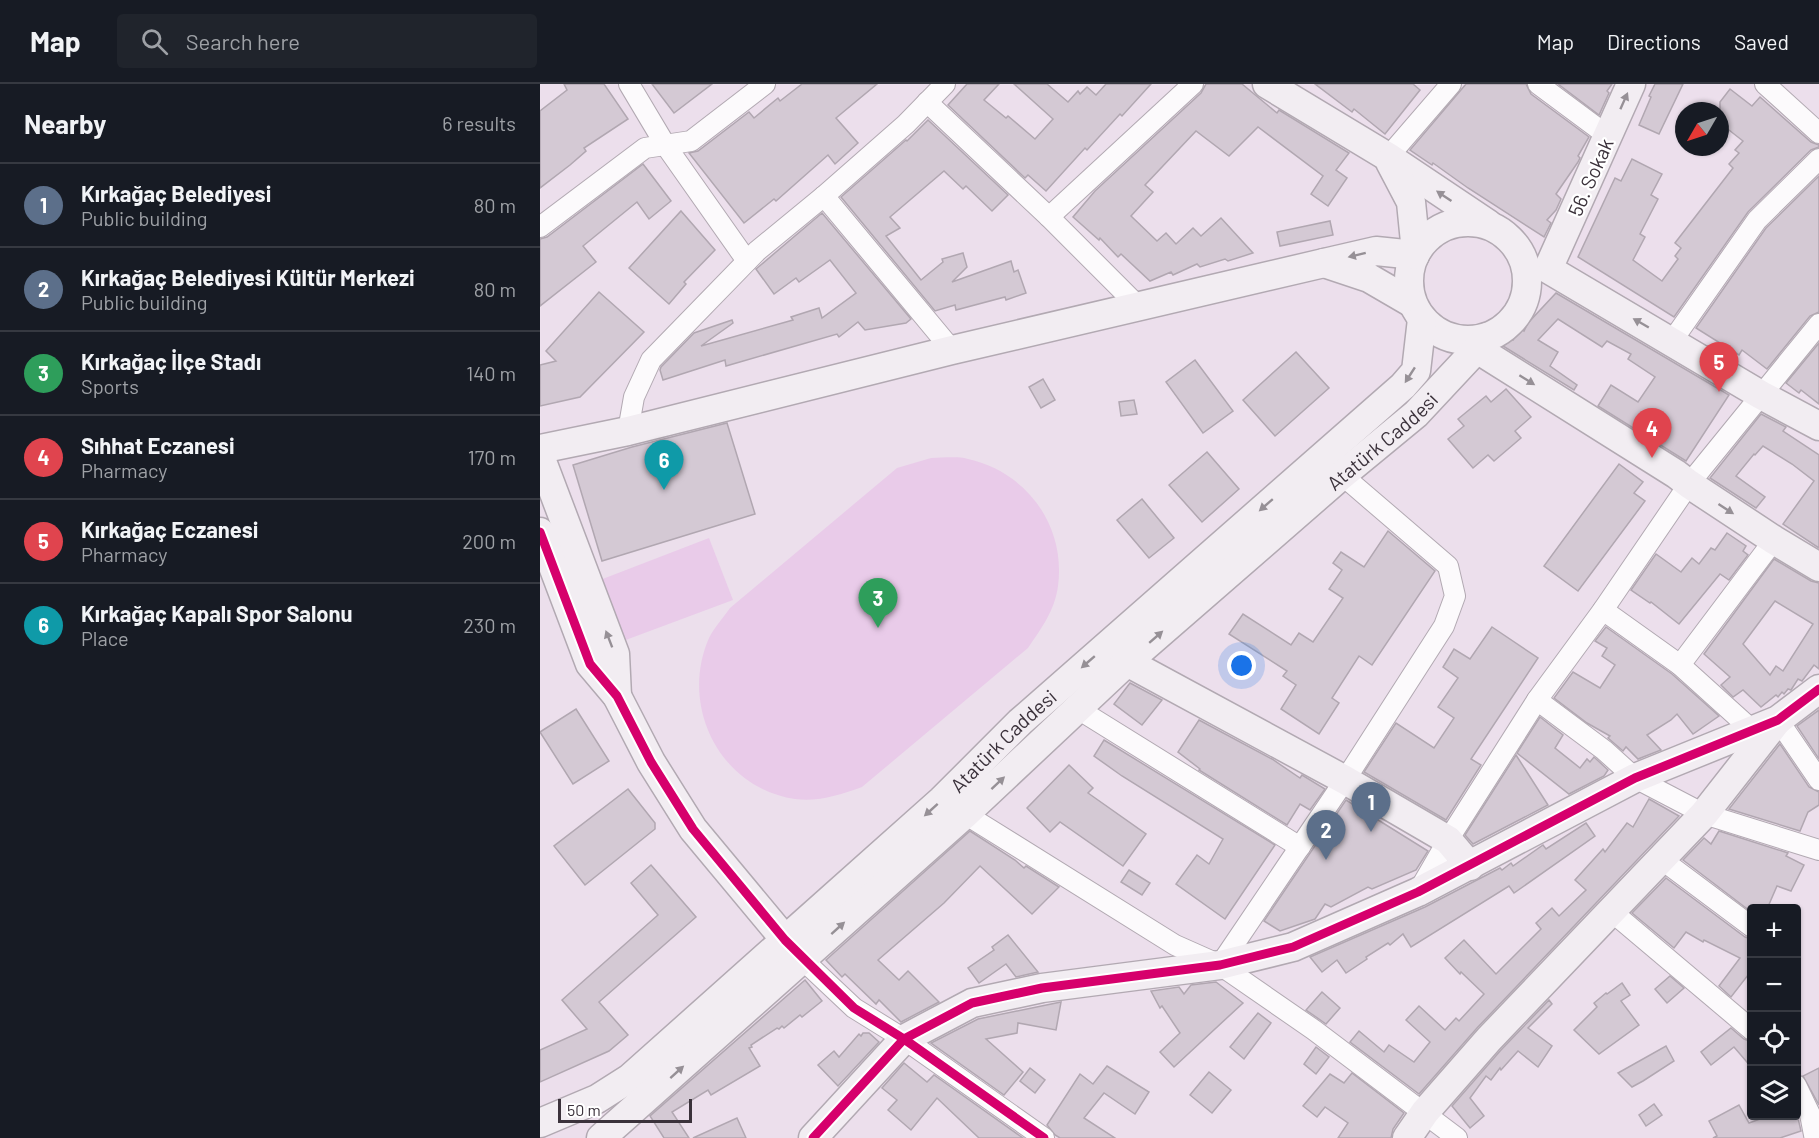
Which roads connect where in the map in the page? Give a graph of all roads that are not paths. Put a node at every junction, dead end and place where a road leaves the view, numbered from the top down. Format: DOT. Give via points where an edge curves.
graph roads {
  1 [pos="629,84"];
  2 [pos="765,84"];
  3 [pos="945,84"];
  4 [pos="1193,84"];
  5 [pos="1267,84"];
  6 [pos="1451,84"];
  7 [pos="1538,84"];
  8 [pos="1631,84"];
  9 [pos="1765,84"];
  10 [pos="927,102"];
  11 [pos="1819,134"];
  12 [pos="1608,136"];
  13 [pos="666,146"];
  14 [pos="1388,157"];
  15 [pos="1819,159"];
  16 [pos="824,196"];
  17 [pos="1049,217"];
  18 [pos="540,227"];
  19 [pos="1501,234"];
  20 [pos="1415,254"];
  21 [pos="747,261"];
  22 [pos="1324,263"];
  23 [pos="1548,269"];
  24 [pos="1140,308"];
  25 [pos="1520,310"];
  26 [pos="1417,311"];
  27 [pos="1819,324"];
  28 [pos="1672,341"];
  29 [pos="1483,343"];
  30 [pos="952,350"];
  31 [pos="1761,395"];
  32 [pos="1819,426"];
  33 [pos="628,431"];
  34 [pos="540,449"];
  35 [pos="540,456"];
  36 [pos="1342,475"];
  37 [pos="1689,484"];
  38 [pos="540,532"];
  39 [pos="1774,540"];
  40 [pos="1819,567"];
  41 [pos="1603,610"];
  42 [pos="1119,652"];
  43 [pos="1680,665"];
  44 [pos="1819,689"];
  45 [pos="617,696"];
  46 [pos="1537,700"];
  47 [pos="1078,709"];
  48 [pos="1778,720"];
  49 [pos="1752,730"];
  50 [pos="1635,778"];
  51 [pos="1345,780"];
  52 [pos="1819,780"];
  53 [pos="965,814"];
  54 [pos="1704,814"];
  55 [pos="1448,840"];
  56 [pos="1300,847"];
  57 [pos="1819,850"];
  58 [pos="1661,859"];
  59 [pos="1470,866"];
  60 [pos="1418,892"];
  61 [pos="1611,911"];
  62 [pos="1747,923"];
  63 [pos="794,950"];
  64 [pos="1220,965"];
  65 [pos="1747,1026"];
  66 [pos="904,1039"];
  67 [pos="1801,1094"];
  68 [pos="1425,1112"];
  69 [pos="540,1123"];
  70 [pos="540,1135"];
  71 [pos="1812,1136"];
  72 [pos="1040,1137"];
  73 [pos="545,1138"];
  74 [pos="601,1138"];
  75 [pos="813,1138"];
  76 [pos="1407,1138"];
  77 [pos="1457,1138"];
  1 -- 13 [label="street"];
  2 -- 13 [label="street" via="691,141"];
  3 -- 10 [label="street"];
  4 -- 17 [label="street"];
  5 -- 14 [label="street"];
  6 -- 14 [label="street"];
  7 -- 12 [label="street"];
  12 -- 8 [label="street, 56. Sokak, one-way"];
  9 -- 11 [label="street"];
  10 -- 16 [label="street"];
  10 -- 17 [label="street"];
  12 -- 23 [label="street, 56. Sokak"];
  13 -- 18 [label="street" via="645,148"];
  13 -- 21 [label="street"];
  19 -- 14 [label="street, one-way"];
  14 -- 20 [label="street, Atatürk Caddesi" via="1411,202"];
  15 -- 28 [label="street" via="1757,220"];
  16 -- 21 [label="street"];
  16 -- 30 [label="street"];
  17 -- 24 [label="street"];
  19 -- 20 [label="street" via="1476,223 1458,223 1426,238"];
  19 -- 23 [label="street"];
  19 -- 25 [label="street" via="1521,255 1526,273 1526,292"];
  20 -- 22 [label="street, one-way" via="1376,251"];
  20 -- 26 [label="street, Atatürk Caddesi" via="1408,286"];
  21 -- 33 [label="street" via="651,360 634,397"];
  22 -- 24 [label="street"];
  22 -- 26 [label="street" via="1369,278"];
  23 -- 25 [label="street, Atatürk Caddesi"];
  28 -- 23 [label="street, one-way"];
  24 -- 30 [label="street"];
  25 -- 29 [label="street, Atatürk Caddesi" via="1512,322"];
  26 -- 29 [label="street" via="1436,332 1452,339"];
  26 -- 42 [label="street, Atatürk Caddesi, one-way" via="1416,371 1403,387"];
  27 -- 31 [label="street"];
  28 -- 31 [label="street"];
  29 -- 36 [label="street, Atatürk Caddesi" via="1416,414"];
  29 -- 37 [label="street, one-way"];
  30 -- 33 [label="street"];
  31 -- 32 [label="street"];
  31 -- 37 [label="street"];
  33 -- 34 [label="street"];
  45 -- 35 [label="street, one-way" via="615,654"];
  42 -- 36 [label="street, Atatürk Caddesi, one-way"];
  36 -- 51 [label="street" via="1448,566 1455,596 1444,626"];
  37 -- 39 [label="street, one-way"];
  37 -- 41 [label="street"];
  38 -- 45 [label="street" via="590,664"];
  39 -- 40 [label="street"];
  39 -- 43 [label="street"];
  41 -- 43 [label="street"];
  41 -- 46 [label="street"];
  42 -- 47 [label="street, Atatürk Caddesi"];
  42 -- 51 [label="street"];
  42 -- 63 [label="street, Atatürk Caddesi, one-way" via="1020,722"];
  43 -- 49 [label="street"];
  44 -- 48 [label="street"];
  45 -- 63 [label="street" via="651,762 693,829"];
  46 -- 50 [label="street"];
  46 -- 55 [label="street"];
  53 -- 47 [label="street, Atatürk Caddesi, one-way"];
  47 -- 56 [label="street"];
  48 -- 49 [label="street"];
  48 -- 52 [label="street"];
  48 -- 54 [label="street"];
  49 -- 50 [label="street"];
  50 -- 54 [label="street"];
  50 -- 59 [label="street"];
  51 -- 55 [label="street"];
  51 -- 56 [label="street"];
  63 -- 53 [label="street, Atatürk Caddesi, one-way"];
  53 -- 64 [label="street" via="1175,945"];
  54 -- 57 [label="street"];
  54 -- 58 [label="street"];
  55 -- 59 [label="street"];
  55 -- 60 [label="street"];
  56 -- 64 [label="street"];
  58 -- 61 [label="street"];
  58 -- 62 [label="street"];
  59 -- 60 [label="street"];
  60 -- 64 [label="street" via="1293,947"];
  61 -- 65 [label="street"];
  61 -- 68 [label="street"];
  63 -- 66 [label="street" via="854,1008"];
  63 -- 69 [label="street, Atatürk Caddesi" via="630,1078 597,1099"];
  74 -- 63 [label="street, Atatürk Caddesi, one-way" via="648,1098"];
  64 -- 66 [label="street" via="1042,988 972,1003"];
  64 -- 68 [label="street"];
  66 -- 72 [label="street"];
  66 -- 75 [label="street"];
  67 -- 71 [label="street" via="1810,1114"];
  68 -- 76 [label="street"];
  68 -- 77 [label="street"];
  70 -- 73 [label="street"];
}
